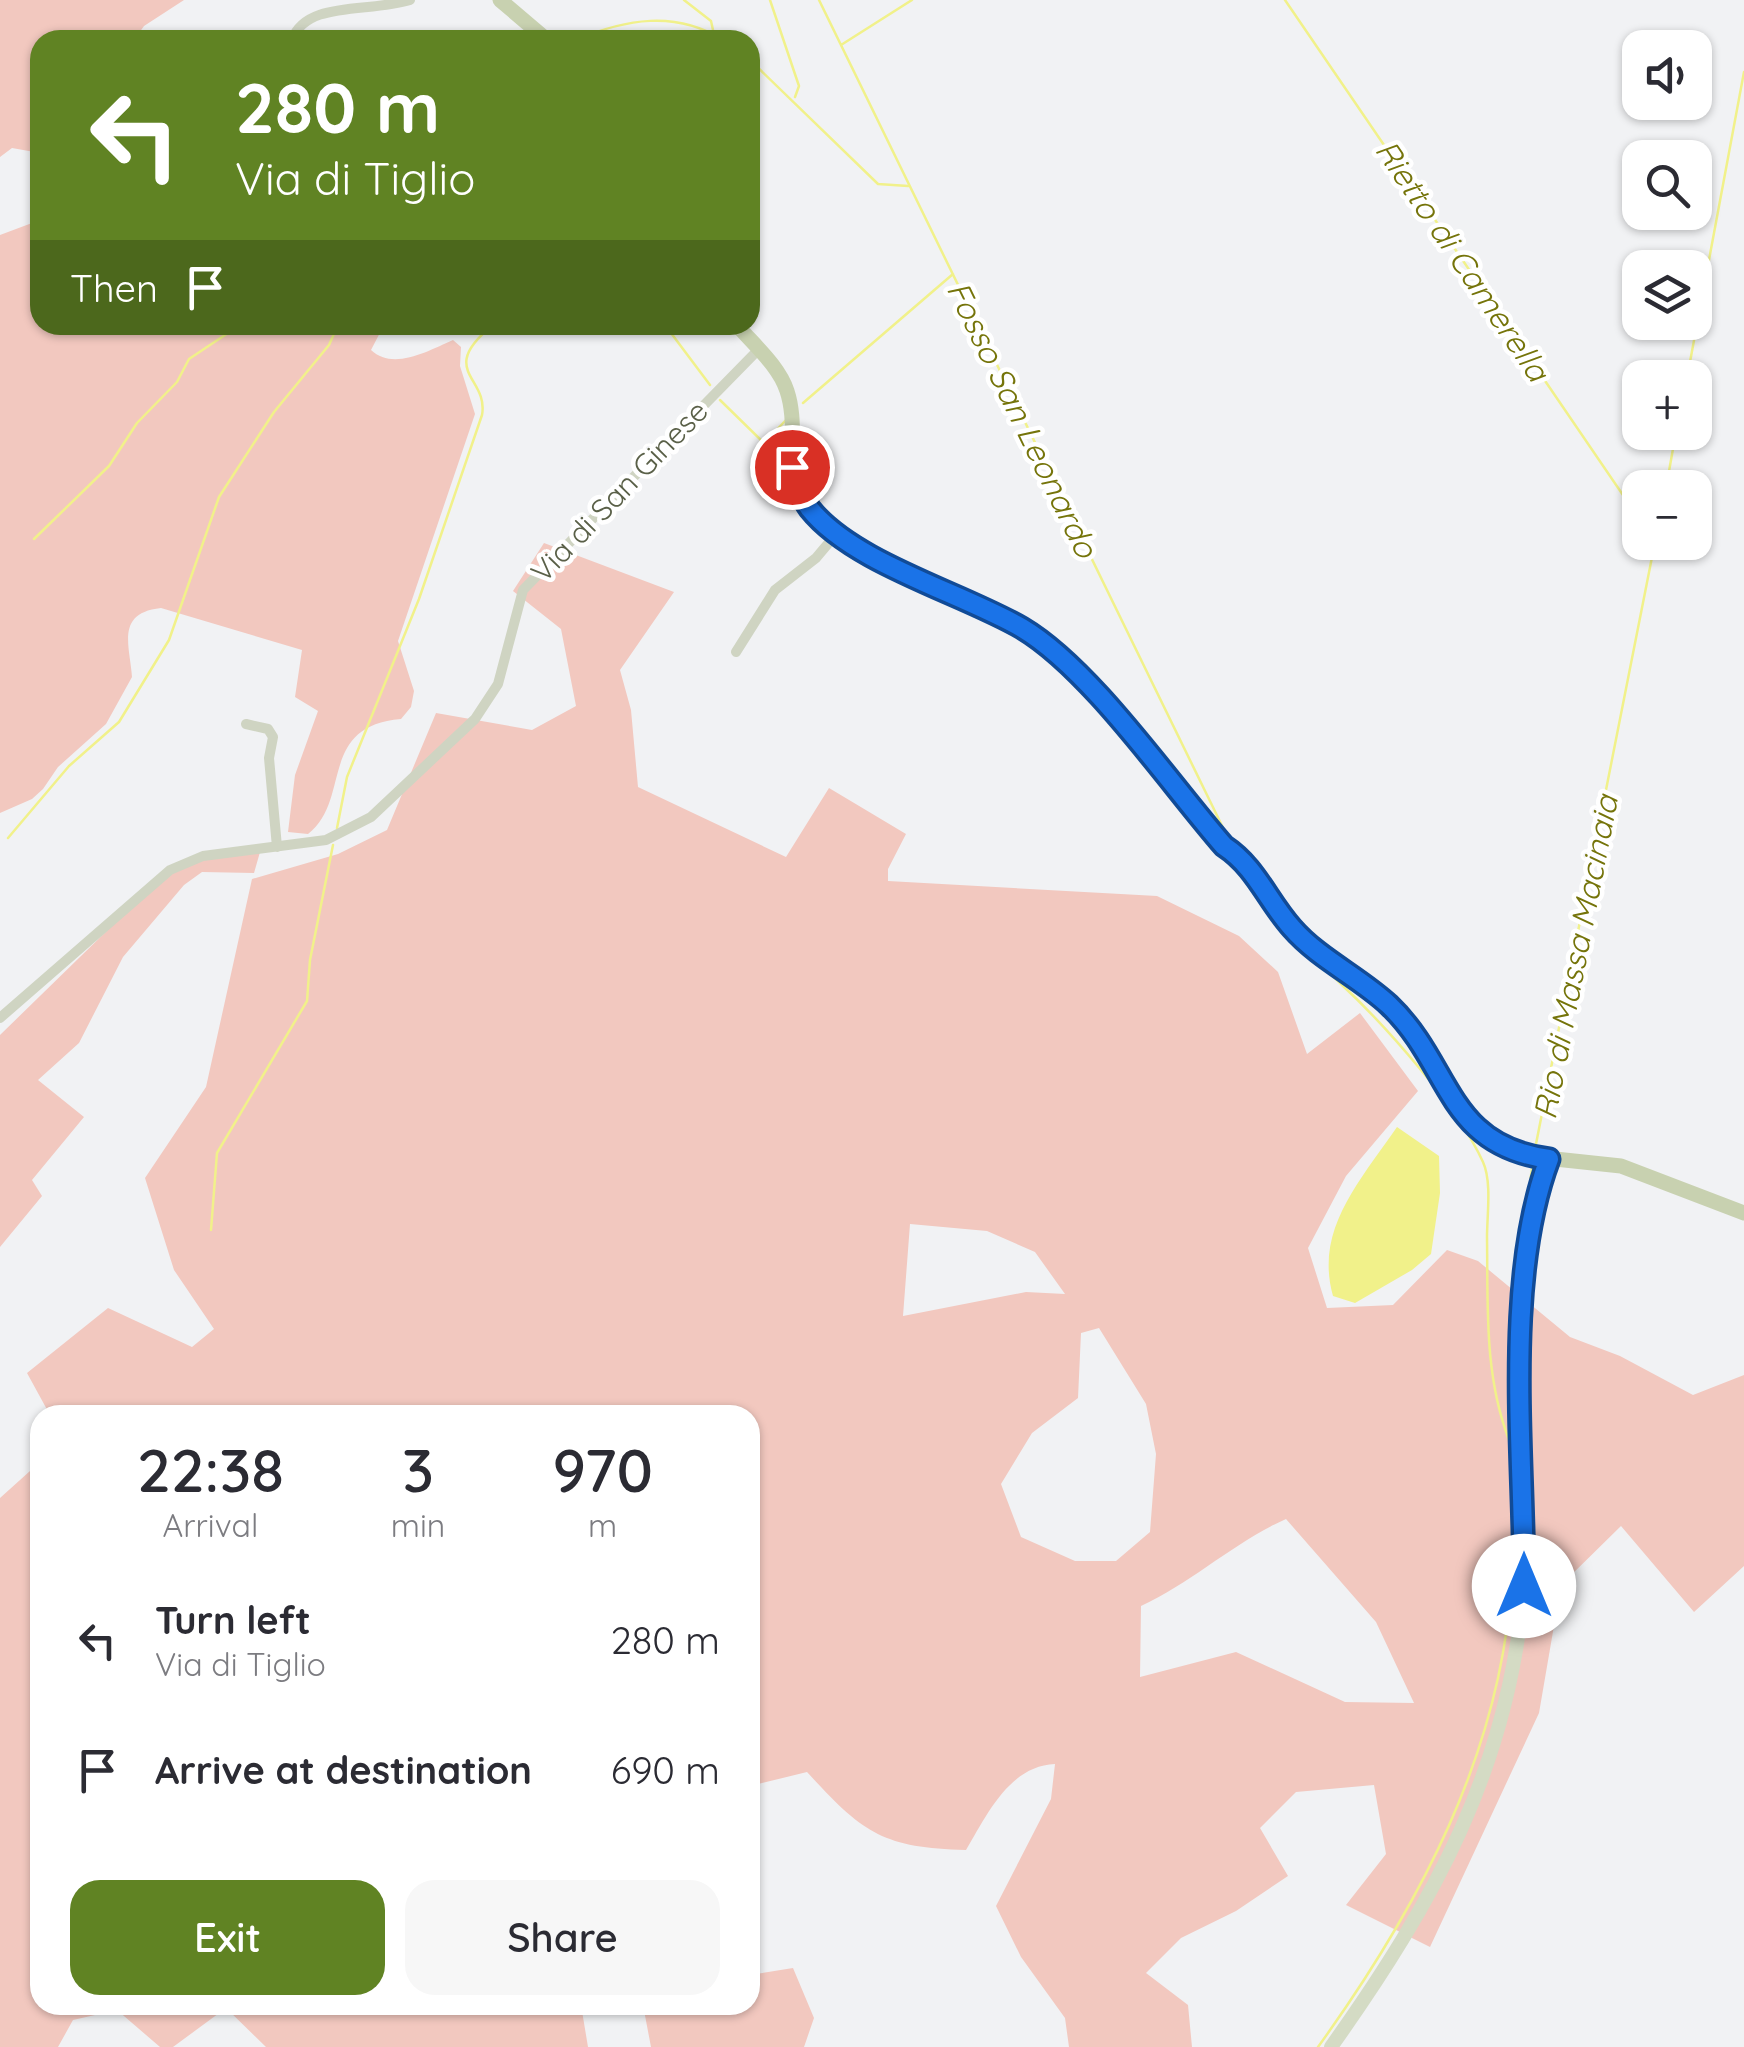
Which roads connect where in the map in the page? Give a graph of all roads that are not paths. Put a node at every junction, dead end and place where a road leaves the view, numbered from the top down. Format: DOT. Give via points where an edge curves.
graph roads {
  1 [pos="410,0"];
  2 [pos="500,0"];
  3 [pos="294,30"];
  4 [pos="535,30"];
  5 [pos="745,335"];
  6 [pos="758,350"];
  7 [pos="836,533"];
  8 [pos="736,652"];
  9 [pos="246,724"];
  10 [pos="277,846"];
  11 [pos="0,1018"];
  12 [pos="1539,1158"];
  13 [pos="1744,1213"];
  14 [pos="1331,2047"];
  1 -- 3 [label="street" via="314,8"];
  2 -- 4 [label="main road"];
  5 -- 6 [label="main road"];
  6 -- 7 [label="main road" via="787,388 799,488 808,507"];
  6 -- 10 [label="street, Via di San Ginese" via="523,590 498,684 455,741 365,822 326,840"];
  7 -- 8 [label="street" via="775,590"];
  7 -- 12 [label="main road" via="1052,649 1224,846 1244,859 1300,938 1391,1007 1474,1126 1505,1150"];
  9 -- 10 [label="street" via="272,737"];
  10 -- 11 [label="street, Via di San Ginese" via="203,856 159,876"];
  12 -- 13 [label="main road" via="1621,1166"];
  12 -- 14 [label="street" via="1520,1333 1524,1586 1494,1754 1421,1909"];
}
